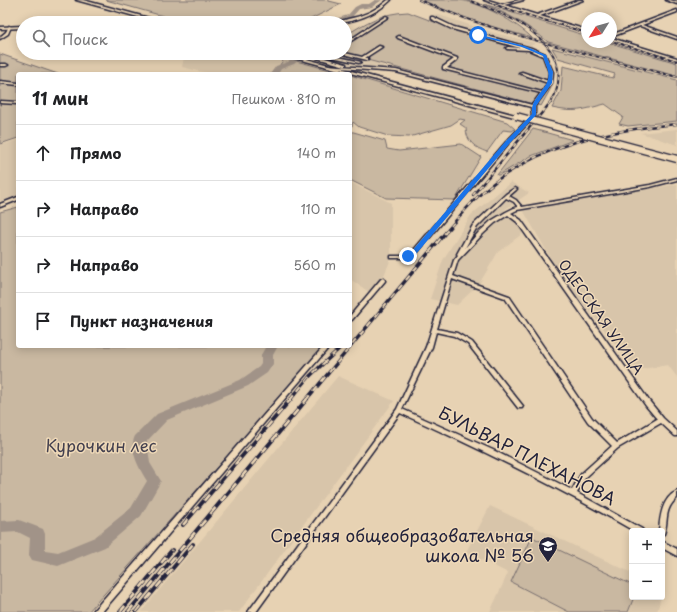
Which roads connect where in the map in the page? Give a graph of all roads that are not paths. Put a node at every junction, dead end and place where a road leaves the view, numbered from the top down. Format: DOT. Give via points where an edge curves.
graph roads {
  1 [pos="78,0"];
  2 [pos="390,0"];
  3 [pos="485,0"];
  4 [pos="524,0"];
  5 [pos="582,0"];
  6 [pos="667,0"];
  7 [pos="677,4"];
  8 [pos="501,5"];
  9 [pos="677,11"];
  10 [pos="139,16"];
  11 [pos="438,16"];
  12 [pos="536,16"];
  13 [pos="387,17"];
  14 [pos="352,18"];
  15 [pos="445,19"];
  16 [pos="439,21"];
  17 [pos="453,22"];
  18 [pos="447,25"];
  19 [pos="462,25"];
  20 [pos="639,25"];
  21 [pos="10,27"];
  22 [pos="16,27"];
  23 [pos="0,28"];
  24 [pos="455,28"];
  25 [pos="471,28"];
  26 [pos="479,30"];
  27 [pos="581,30"];
  28 [pos="464,31"];
  29 [pos="473,33"];
  30 [pos="487,33"];
  31 [pos="617,34"];
  32 [pos="497,35"];
  33 [pos="483,36"];
  34 [pos="399,37"];
  35 [pos="0,38"];
  36 [pos="493,38"];
  37 [pos="508,38"];
  38 [pos="677,38"];
  39 [pos="617,39"];
  40 [pos="352,40"];
  41 [pos="503,41"];
  42 [pos="517,41"];
  43 [pos="513,44"];
  44 [pos="528,44"];
  45 [pos="523,46"];
  46 [pos="380,48"];
  47 [pos="508,48"];
  48 [pos="528,49"];
  49 [pos="352,56"];
  50 [pos="362,58"];
  51 [pos="367,59"];
  52 [pos="677,59"];
  53 [pos="303,60"];
  54 [pos="328,60"];
  55 [pos="351,60"];
  56 [pos="359,62"];
  57 [pos="0,65"];
  58 [pos="6,65"];
  59 [pos="326,66"];
  60 [pos="354,68"];
  61 [pos="349,72"];
  62 [pos="352,73"];
  63 [pos="521,73"];
  64 [pos="0,82"];
  65 [pos="550,83"];
  66 [pos="16,84"];
  67 [pos="543,93"];
  68 [pos="0,102"];
  69 [pos="16,103"];
  70 [pos="533,106"];
  71 [pos="677,159"];
  72 [pos="677,179"];
  73 [pos="515,189"];
  74 [pos="506,196"];
  75 [pos="16,199"];
  76 [pos="0,206"];
  77 [pos="522,208"];
  78 [pos="508,213"];
  79 [pos="393,257"];
  80 [pos="456,260"];
  81 [pos="451,277"];
  82 [pos="383,280"];
  83 [pos="352,317"];
  84 [pos="434,330"];
  85 [pos="325,348"];
  86 [pos="520,406"];
  87 [pos="399,410"];
  88 [pos="661,420"];
  89 [pos="677,434"];
  90 [pos="616,446"];
  91 [pos="574,493"];
  92 [pos="677,494"];
  93 [pos="635,528"];
  94 [pos="662,528"];
  95 [pos="665,546"];
  96 [pos="677,554"];
  97 [pos="97,612"];
  98 [pos="252,612"];
  1 -- 10 [label="main road"];
  2 -- 14 [label="street" via="372,13"];
  3 -- 8 [label="street"];
  4 -- 8 [label="street"];
  5 -- 12 [label="street"];
  6 -- 7 [label="street"];
  8 -- 12 [label="street"];
  9 -- 20 [label="street"];
  11 -- 16 [label="street" via="432,18"];
  12 -- 27 [label="street"];
  13 -- 40 [label="street"];
  15 -- 16 [label="street"];
  16 -- 18 [label="street"];
  17 -- 18 [label="street"];
  18 -- 24 [label="street"];
  19 -- 24 [label="street"];
  20 -- 31 [label="street"];
  20 -- 38 [label="street"];
  21 -- 22 [label="street"];
  21 -- 23 [label="street"];
  21 -- 35 [label="street"];
  24 -- 28 [label="street"];
  25 -- 28 [label="street"];
  26 -- 29 [label="street"];
  28 -- 29 [label="street"];
  29 -- 33 [label="street"];
  30 -- 33 [label="street"];
  32 -- 36 [label="street"];
  33 -- 36 [label="street"];
  34 -- 67 [label="street" via="456,59 444,68"];
  36 -- 41 [label="street"];
  37 -- 41 [label="street"];
  39 -- 52 [label="street"];
  41 -- 43 [label="street"];
  42 -- 43 [label="street"];
  43 -- 45 [label="street"];
  44 -- 45 [label="street"];
  45 -- 48 [label="street"];
  46 -- 50 [label="street"];
  47 -- 48 [label="street"];
  48 -- 65 [label="street" via="544,55 551,72"];
  49 -- 50 [label="street"];
  50 -- 51 [label="street"];
  53 -- 59 [label="main road"];
  54 -- 60 [label="street"];
  55 -- 56 [label="street"];
  57 -- 58 [label="street"];
  59 -- 60 [label="street"];
  59 -- 61 [label="main road, bridge"];
  60 -- 70 [label="street" via="396,71"];
  62 -- 71 [label="main road, bridge"];
  63 -- 65 [label="street"];
  64 -- 66 [label="street"];
  65 -- 67 [label="street"];
  67 -- 70 [label="street"];
  68 -- 69 [label="street"];
  70 -- 79 [label="street" via="534,114 414,253 405,257"];
  72 -- 77 [label="street"];
  73 -- 74 [label="street"];
  74 -- 77 [label="street"];
  74 -- 80 [label="street" via="475,226"];
  75 -- 76 [label="street"];
  77 -- 78 [label="street"];
  78 -- 80 [label="street" via="493,222"];
  78 -- 88 [label="street, ОДЕССКАЯ УЛИЦА" via="519,221"];
  80 -- 81 [label="street"];
  81 -- 84 [label="street"];
  81 -- 90 [label="street" via="507,297 590,420"];
  82 -- 83 [label="street"];
  84 -- 86 [label="street" via="455,334 470,343"];
  84 -- 87 [label="street" via="429,347"];
  85 -- 97 [label="street"];
  87 -- 91 [label="street, БУЛЬВАР ПЛЕХАНОВА"];
  87 -- 98 [label="street"];
  88 -- 89 [label="street, ОДЕССКАЯ УЛИЦА"];
  88 -- 90 [label="street"];
  90 -- 91 [label="street" via="583,476"];
  91 -- 93 [label="street, БУЛЬВАР ПЛЕХАНОВА"];
  92 -- 94 [label="street" via="667,504"];
  95 -- 96 [label="street"];
}
